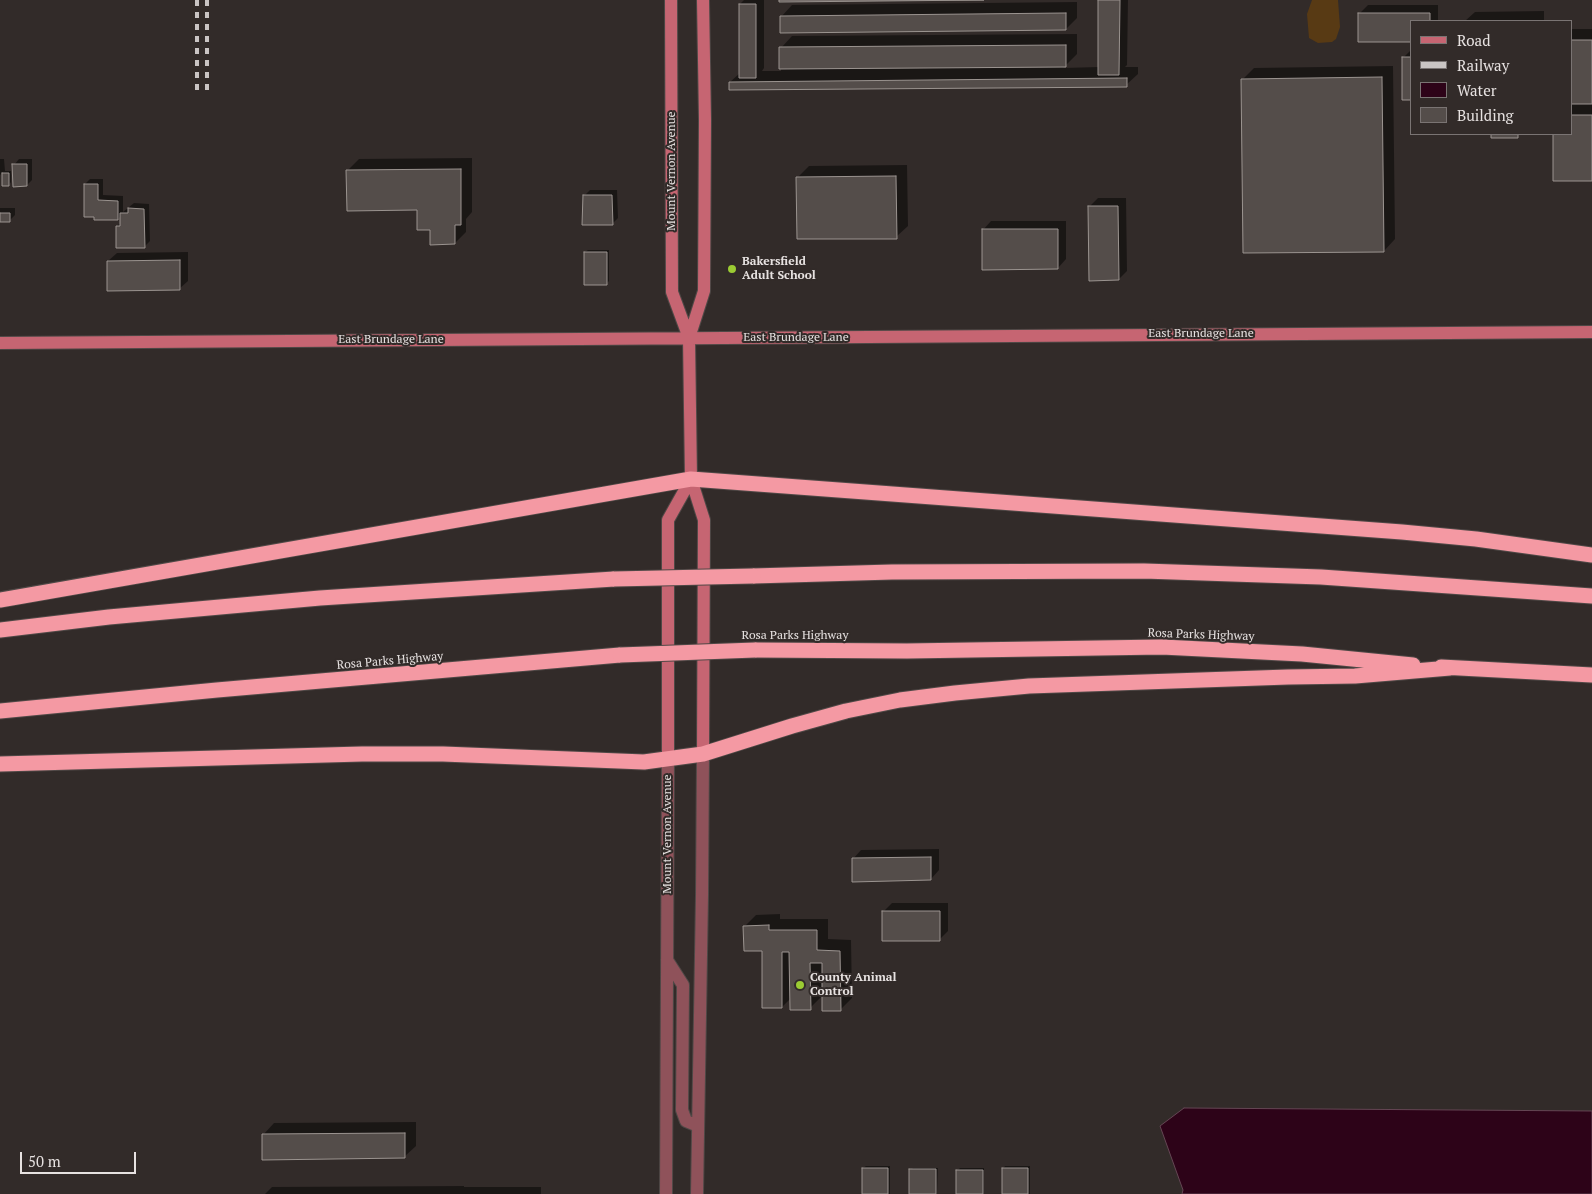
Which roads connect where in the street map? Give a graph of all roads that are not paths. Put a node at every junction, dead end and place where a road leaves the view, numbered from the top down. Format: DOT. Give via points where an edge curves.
graph roads {
  1 [pos="671,0"];
  2 [pos="703,0"];
  3 [pos="1592,332"];
  4 [pos="689,338"];
  5 [pos="0,343"];
  6 [pos="690,479"];
  7 [pos="1592,554"];
  8 [pos="1592,596"];
  9 [pos="0,600"];
  10 [pos="0,630"];
  11 [pos="1450,668"];
  12 [pos="1592,675"];
  13 [pos="0,711"];
  14 [pos="703,754"];
  15 [pos="668,758"];
  16 [pos="0,764"];
  17 [pos="667,960"];
  18 [pos="698,1126"];
  19 [pos="666,1194"];
  20 [pos="697,1194"];
  1 -- 4 [label="main road, Mount Vernon Avenue" via="672,292"];
  2 -- 4 [label="main road, Mount Vernon Avenue" via="704,291"];
  3 -- 4 [label="main road, East Brundage Lane"];
  4 -- 5 [label="main road, East Brundage Lane"];
  4 -- 6 [label="main road, Mount Vernon Avenue"];
  6 -- 7 [label="highway" via="1402,532"];
  6 -- 9 [label="highway"];
  6 -- 14 [label="main road, Mount Vernon Avenue" via="704,520"];
  6 -- 15 [label="main road, Mount Vernon Avenue" via="668,520"];
  8 -- 10 [label="highway, bridge" via="1321,577 1144,571 892,572 614,579 320,598"];
  11 -- 12 [label="highway, Rosa Parks Highway"];
  11 -- 13 [label="highway, Rosa Parks Highway, bridge" via="1302,654 1162,647 755,650 620,655"];
  11 -- 14 [label="highway" via="1355,676 1029,686 955,693 846,711"];
  14 -- 15 [label="highway"];
  14 -- 18 [label="street, Mount Vernon Avenue"];
  15 -- 16 [label="highway" via="644,762 362,754"];
  15 -- 17 [label="street, Mount Vernon Avenue"];
  17 -- 18 [label="street" via="683,985 682,1110 686,1121"];
  17 -- 19 [label="street, Mount Vernon Avenue"];
  18 -- 20 [label="street, Mount Vernon Avenue"];
}
